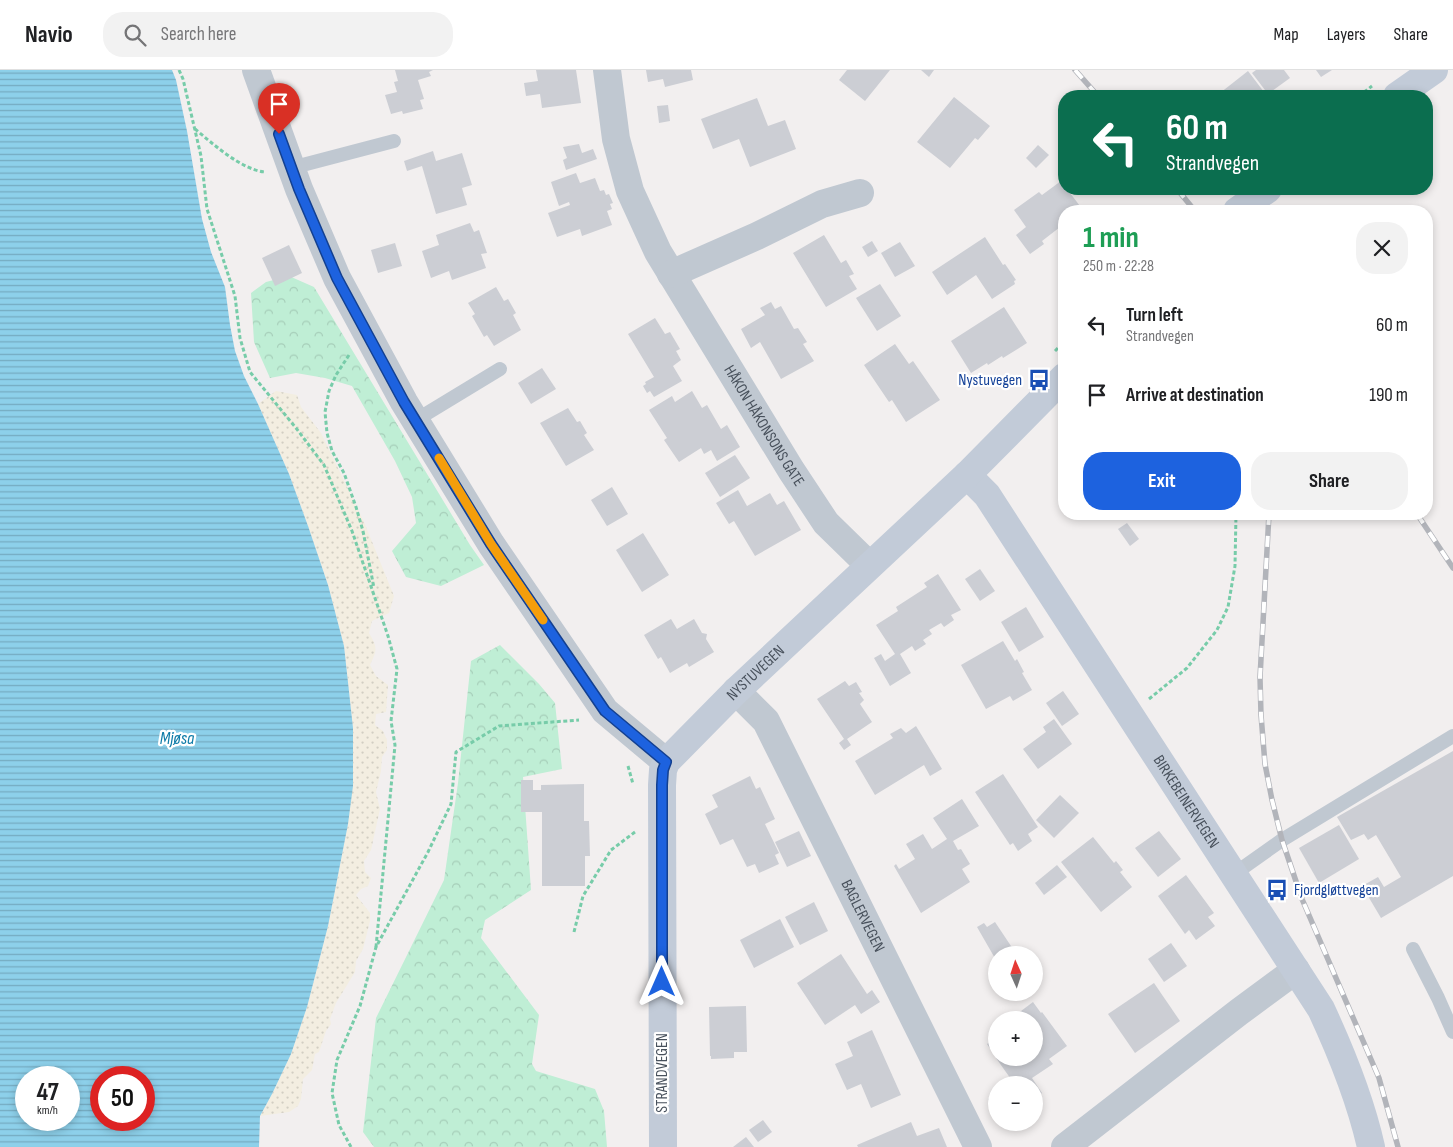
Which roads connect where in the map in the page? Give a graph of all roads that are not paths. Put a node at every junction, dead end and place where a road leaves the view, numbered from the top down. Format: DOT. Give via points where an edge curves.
graph roads {
  1 [pos="256,70"];
  2 [pos="608,70"];
  3 [pos="1434,70"];
  4 [pos="1406,90"];
  5 [pos="394,141"];
  6 [pos="292,171"];
  7 [pos="860,193"];
  8 [pos="1260,195"];
  9 [pos="1245,205"];
  10 [pos="671,274"];
  11 [pos="500,369"];
  12 [pos="1058,383"];
  13 [pos="416,420"];
  14 [pos="967,475"];
  15 [pos="869,565"];
  16 [pos="736,692"];
  17 [pos="1453,736"];
  18 [pos="666,762"];
  19 [pos="1234,874"];
  20 [pos="1413,949"];
  21 [pos="1296,970"];
  22 [pos="1453,1032"];
  23 [pos="662,1147"];
  24 [pos="978,1147"];
  25 [pos="1066,1147"];
  26 [pos="1371,1147"];
  1 -- 6 [label="street"];
  2 -- 10 [label="street, HÅKON HÅKONSONS GATE" via="616,139 630,191"];
  3 -- 4 [label="main road"];
  5 -- 6 [label="lane"];
  6 -- 13 [label="street" via="337,278"];
  7 -- 10 [label="street" via="822,204"];
  8 -- 9 [label="main road"];
  10 -- 15 [label="street, HÅKON HÅKONSONS GATE" via="826,524"];
  11 -- 13 [label="lane"];
  12 -- 14 [label="main road, NYSTUVEGEN"];
  13 -- 18 [label="street" via="491,544 605,711"];
  14 -- 15 [label="main road, NYSTUVEGEN"];
  14 -- 19 [label="main road, BIRKEBEINERVEGEN" via="988,495"];
  15 -- 16 [label="main road, NYSTUVEGEN"];
  16 -- 18 [label="main road, NYSTUVEGEN"];
  16 -- 24 [label="street, BAGLERVEGEN" via="766,721"];
  17 -- 19 [label="lane" via="1282,840"];
  18 -- 23 [label="main road, STRANDVEGEN" via="662,785"];
  19 -- 21 [label="main road, BIRKEBEINERVEGEN"];
  20 -- 22 [label="lane"];
  21 -- 25 [label="street"];
  21 -- 26 [label="main road, BIRKEBEINERVEGEN" via="1321,1009 1337,1044 1353,1082"];
}
